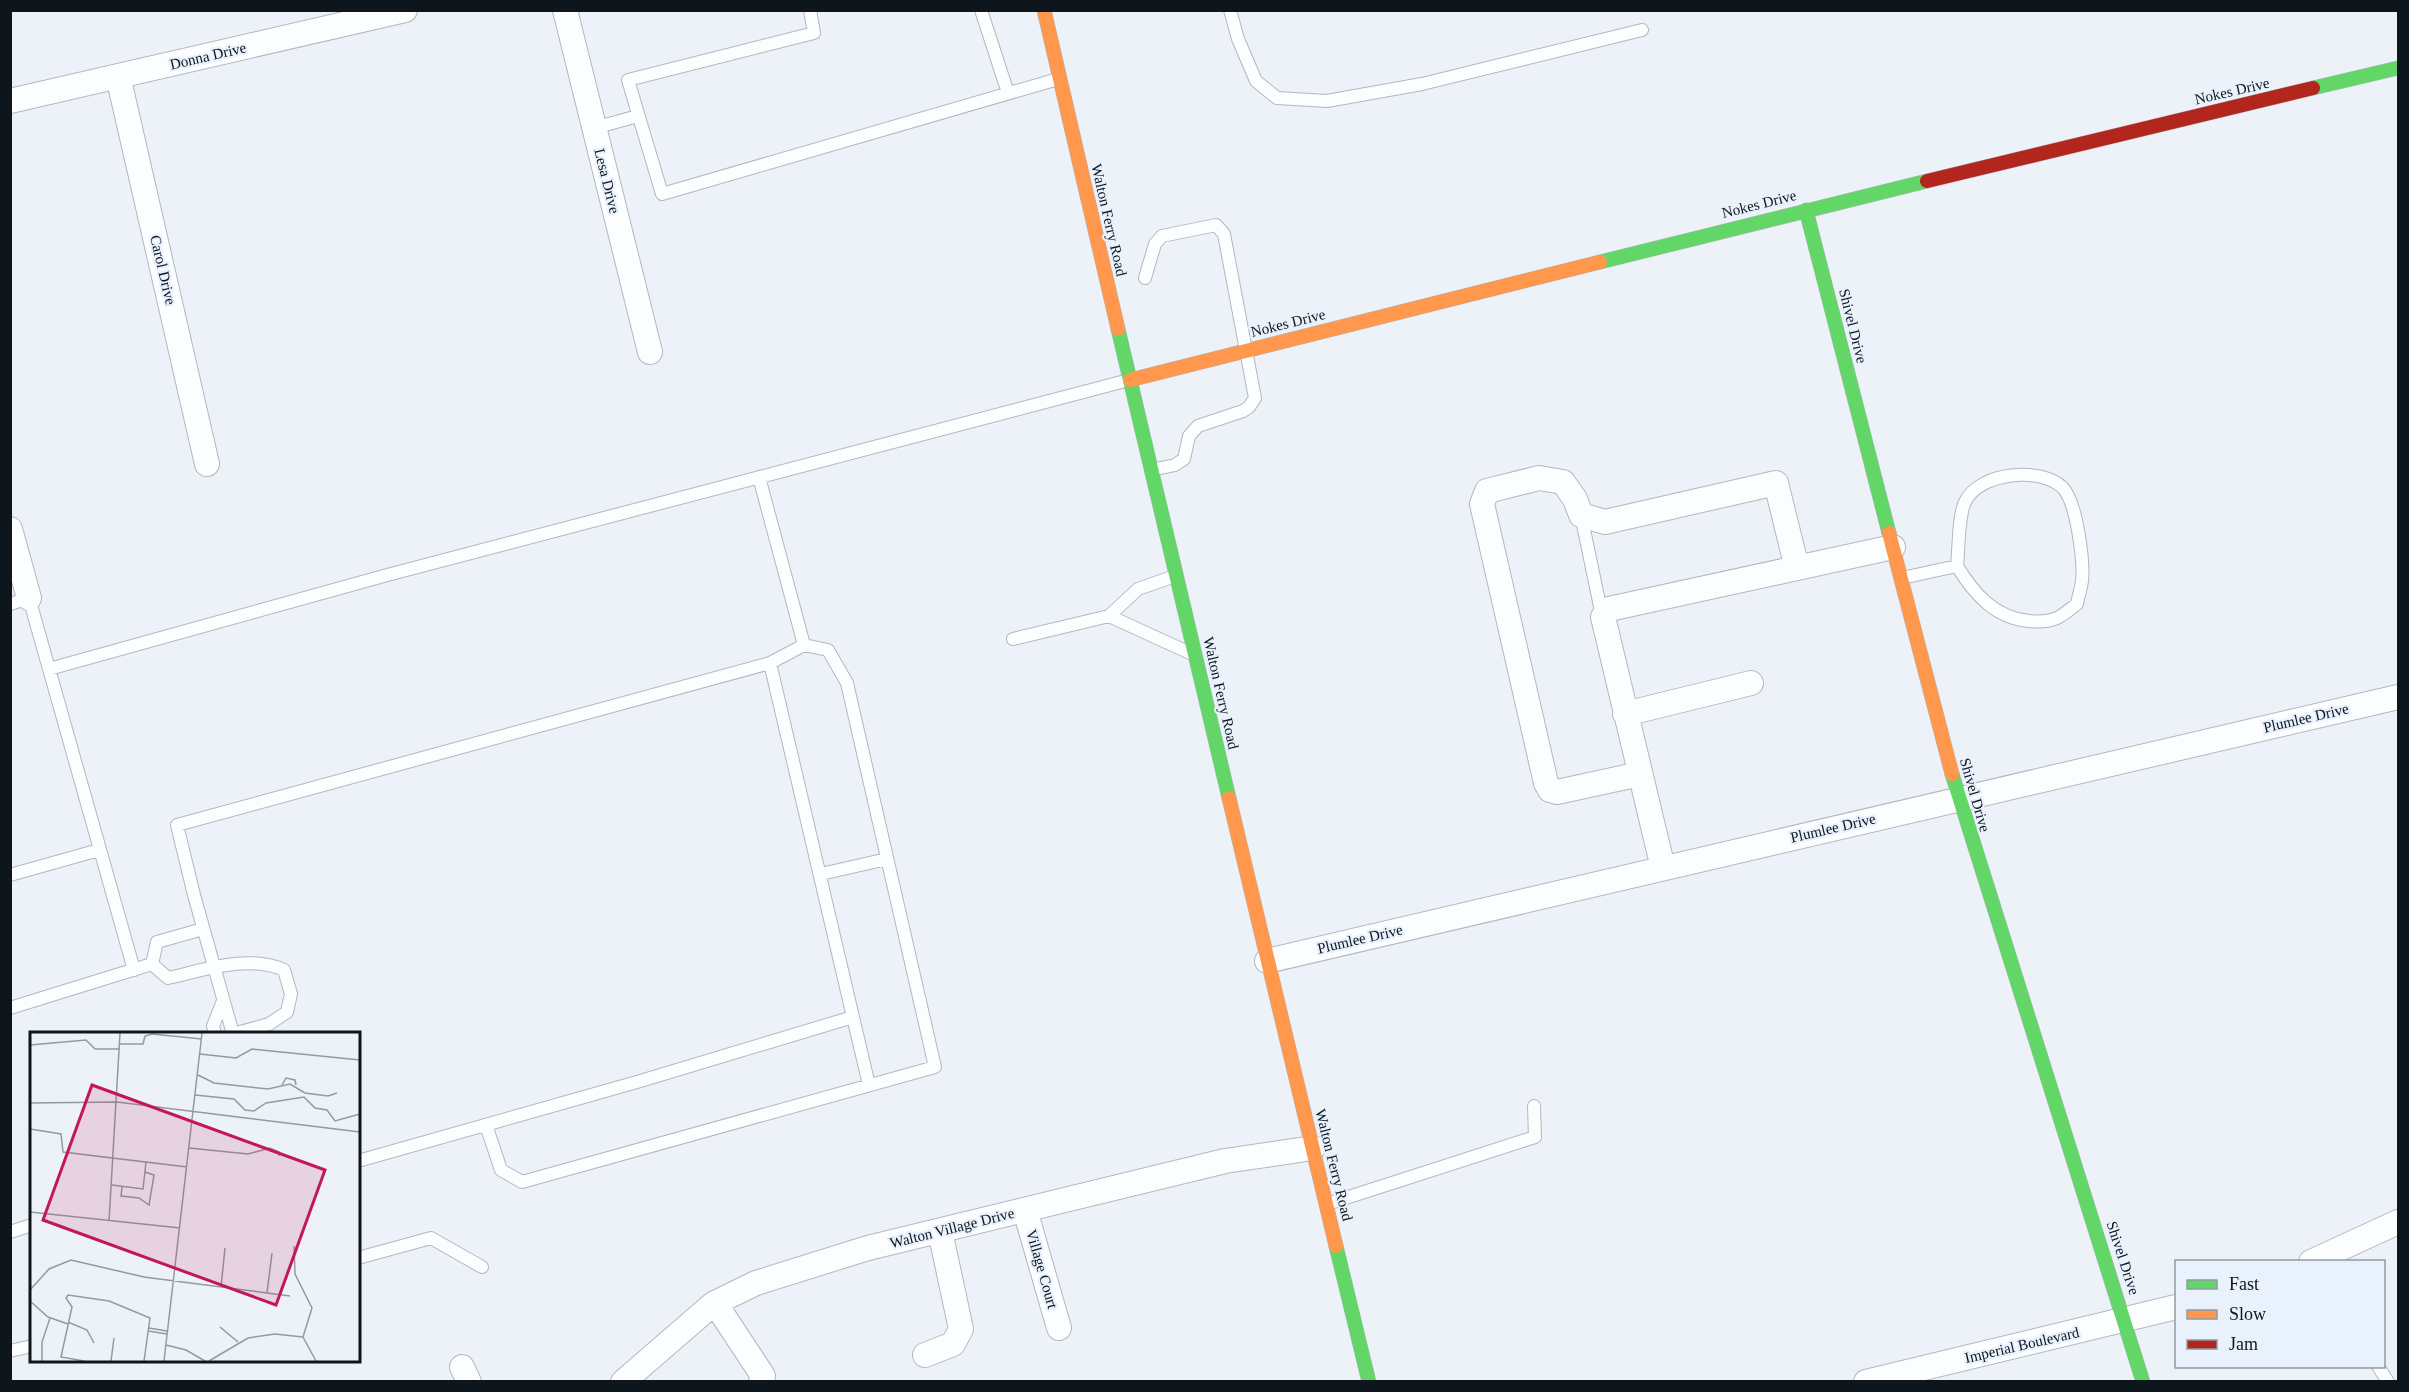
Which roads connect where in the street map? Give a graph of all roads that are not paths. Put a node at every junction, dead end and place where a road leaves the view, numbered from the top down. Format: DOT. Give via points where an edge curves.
graph roads {
  1 [pos="405,10"];
  2 [pos="565,10"];
  3 [pos="810,10"];
  4 [pos="981,10"];
  5 [pos="1044,10"];
  6 [pos="1230,10"];
  7 [pos="1642,30"];
  8 [pos="2398,68"];
  9 [pos="118,76"];
  10 [pos="1059,78"];
  11 [pos="1008,93"];
  12 [pos="10,101"];
  13 [pos="638,116"];
  14 [pos="594,128"];
  15 [pos="1806,210"];
  16 [pos="1145,278"];
  17 [pos="650,351"];
  18 [pos="1247,351"];
  19 [pos="1130,380"];
  20 [pos="207,464"];
  21 [pos="1150,470"];
  22 [pos="759,477"];
  23 [pos="1581,515"];
  24 [pos="10,529"];
  25 [pos="1893,547"];
  26 [pos="1957,566"];
  27 [pos="1797,568"];
  28 [pos="1176,576"];
  29 [pos="1901,578"];
  30 [pos="20,601"];
  31 [pos="1109,616"];
  32 [pos="1603,617"];
  33 [pos="1013,639"];
  34 [pos="804,645"];
  35 [pos="1195,656"];
  36 [pos="770,663"];
  37 [pos="49,669"];
  38 [pos="1751,682"];
  39 [pos="2398,697"];
  40 [pos="1625,714"];
  41 [pos="1641,774"];
  42 [pos="1958,799"];
  43 [pos="99,850"];
  44 [pos="887,860"];
  45 [pos="1663,868"];
  46 [pos="821,874"];
  47 [pos="10,875"];
  48 [pos="203,929"];
  49 [pos="1267,961"];
  50 [pos="152,964"];
  51 [pos="214,967"];
  52 [pos="134,970"];
  53 [pos="223,1001"];
  54 [pos="10,1008"];
  55 [pos="853,1017"];
  56 [pos="214,1032"];
  57 [pos="232,1032"];
  58 [pos="240,1032"];
  59 [pos="869,1085"];
  60 [pos="1534,1106"];
  61 [pos="486,1125"];
  62 [pos="1313,1148"];
  63 [pos="360,1160"];
  64 [pos="1326,1205"];
  65 [pos="1025,1210"];
  66 [pos="2398,1222"];
  67 [pos="30,1226"];
  68 [pos="940,1231"];
  69 [pos="10,1232"];
  70 [pos="360,1257"];
  71 [pos="2326,1259"];
  72 [pos="482,1267"];
  73 [pos="715,1303"];
  74 [pos="2175,1307"];
  75 [pos="2126,1321"];
  76 [pos="1059,1328"];
  77 [pos="30,1346"];
  78 [pos="10,1351"];
  79 [pos="925,1355"];
  80 [pos="2379,1368"];
  81 [pos="623,1382"];
  82 [pos="761,1382"];
  83 [pos="1369,1382"];
  84 [pos="1866,1382"];
  85 [pos="2144,1382"];
  86 [pos="2388,1382"];
  1 -- 9 [label="street, Donna Drive"];
  2 -- 14 [label="street, Lesa Drive"];
  3 -- 13 [label="lane" via="814,33 628,80"];
  4 -- 11 [label="lane"];
  5 -- 10 [label="street, Walton Ferry Road"];
  6 -- 7 [label="lane" via="1256,81 1277,98 1317,100 1376,94"];
  8 -- 15 [label="street, Nokes Drive"];
  9 -- 12 [label="street, Donna Drive"];
  9 -- 20 [label="street, Carol Drive"];
  10 -- 11 [label="lane"];
  10 -- 19 [label="street, Walton Ferry Road"];
  11 -- 13 [label="lane" via="662,194"];
  13 -- 14 [label="lane"];
  14 -- 17 [label="street, Lesa Drive"];
  15 -- 18 [label="street, Nokes Drive"];
  15 -- 25 [label="street, Shivel Drive"];
  16 -- 18 [label="lane" via="1155,244 1162,236 1216,225 1224,234"];
  18 -- 19 [label="street, Nokes Drive"];
  18 -- 21 [label="lane" via="1255,398 1252,404 1243,411 1198,426 1189,436 1184,459"];
  19 -- 21 [label="street, Walton Ferry Road"];
  19 -- 22 [label="lane"];
  21 -- 28 [label="street, Walton Ferry Road"];
  22 -- 34 [label="lane"];
  22 -- 37 [label="lane"];
  23 -- 27 [label="street" via="1605,522 1776,483"];
  23 -- 32 [label="lane"];
  23 -- 41 [label="street" via="1563,482 1539,478 1487,491 1482,504 1546,783 1557,792"];
  24 -- 30 [label="street"];
  25 -- 27 [label="street"];
  25 -- 29 [label="street, Shivel Drive"];
  26 -- 26 [label="lane" via="1990,607 2015,620 2042,622 2058,618 2077,604 2082,580 2076,516 2064,489 2044,477 2023,475 1998,478 1978,487 1965,502"];
  26 -- 29 [label="lane"];
  27 -- 32 [label="street" via="1609,609"];
  28 -- 31 [label="lane" via="1138,589"];
  28 -- 35 [label="street, Walton Ferry Road"];
  29 -- 42 [label="street, Shivel Drive"];
  30 -- 37 [label="lane"];
  31 -- 33 [label="lane"];
  31 -- 35 [label="lane"];
  32 -- 40 [label="street"];
  34 -- 36 [label="lane"];
  34 -- 44 [label="lane" via="828,650 847,683"];
  35 -- 49 [label="street, Walton Ferry Road"];
  36 -- 46 [label="lane"];
  36 -- 48 [label="lane" via="177,825"];
  37 -- 43 [label="lane"];
  38 -- 40 [label="street"];
  39 -- 42 [label="street, Plumlee Drive"];
  40 -- 41 [label="street"];
  41 -- 45 [label="street"];
  42 -- 45 [label="street, Plumlee Drive"];
  42 -- 75 [label="street, Shivel Drive"];
  43 -- 47 [label="lane"];
  43 -- 52 [label="lane"];
  44 -- 46 [label="lane"];
  44 -- 59 [label="lane" via="935,1067"];
  45 -- 49 [label="street, Plumlee Drive"];
  46 -- 55 [label="lane"];
  48 -- 50 [label="lane" via="157,942"];
  48 -- 51 [label="lane"];
  49 -- 62 [label="street, Walton Ferry Road"];
  50 -- 51 [label="lane" via="168,978"];
  50 -- 52 [label="lane"];
  51 -- 53 [label="lane"];
  51 -- 58 [label="lane" via="270,963 284,970 291,994 287,1011 269,1024"];
  52 -- 54 [label="lane"];
  53 -- 56 [label="lane" via="213,1026"];
  53 -- 57 [label="lane"];
  55 -- 59 [label="lane"];
  55 -- 61 [label="lane"];
  59 -- 61 [label="lane" via="522,1182 501,1170"];
  60 -- 64 [label="lane" via="1535,1137"];
  61 -- 63 [label="lane"];
  62 -- 64 [label="street, Walton Ferry Road"];
  62 -- 65 [label="street, Walton Village Drive" via="1225,1161"];
  64 -- 83 [label="street, Walton Ferry Road"];
  65 -- 68 [label="street, Walton Village Drive"];
  65 -- 76 [label="street, Village Court"];
  66 -- 71 [label="street"];
  67 -- 69 [label="lane"];
  68 -- 73 [label="street, Walton Village Drive" via="868,1248 756,1283"];
  68 -- 79 [label="street" via="961,1329 953,1344"];
  70 -- 72 [label="lane" via="431,1238"];
  73 -- 81 [label="street, Walton Village Drive"];
  73 -- 82 [label="street" via="763,1376"];
  74 -- 75 [label="street, Imperial Boulevard"];
  75 -- 84 [label="street, Imperial Boulevard"];
  75 -- 85 [label="street, Shivel Drive"];
  77 -- 78 [label="lane"];
  80 -- 86 [label="lane"];
}
